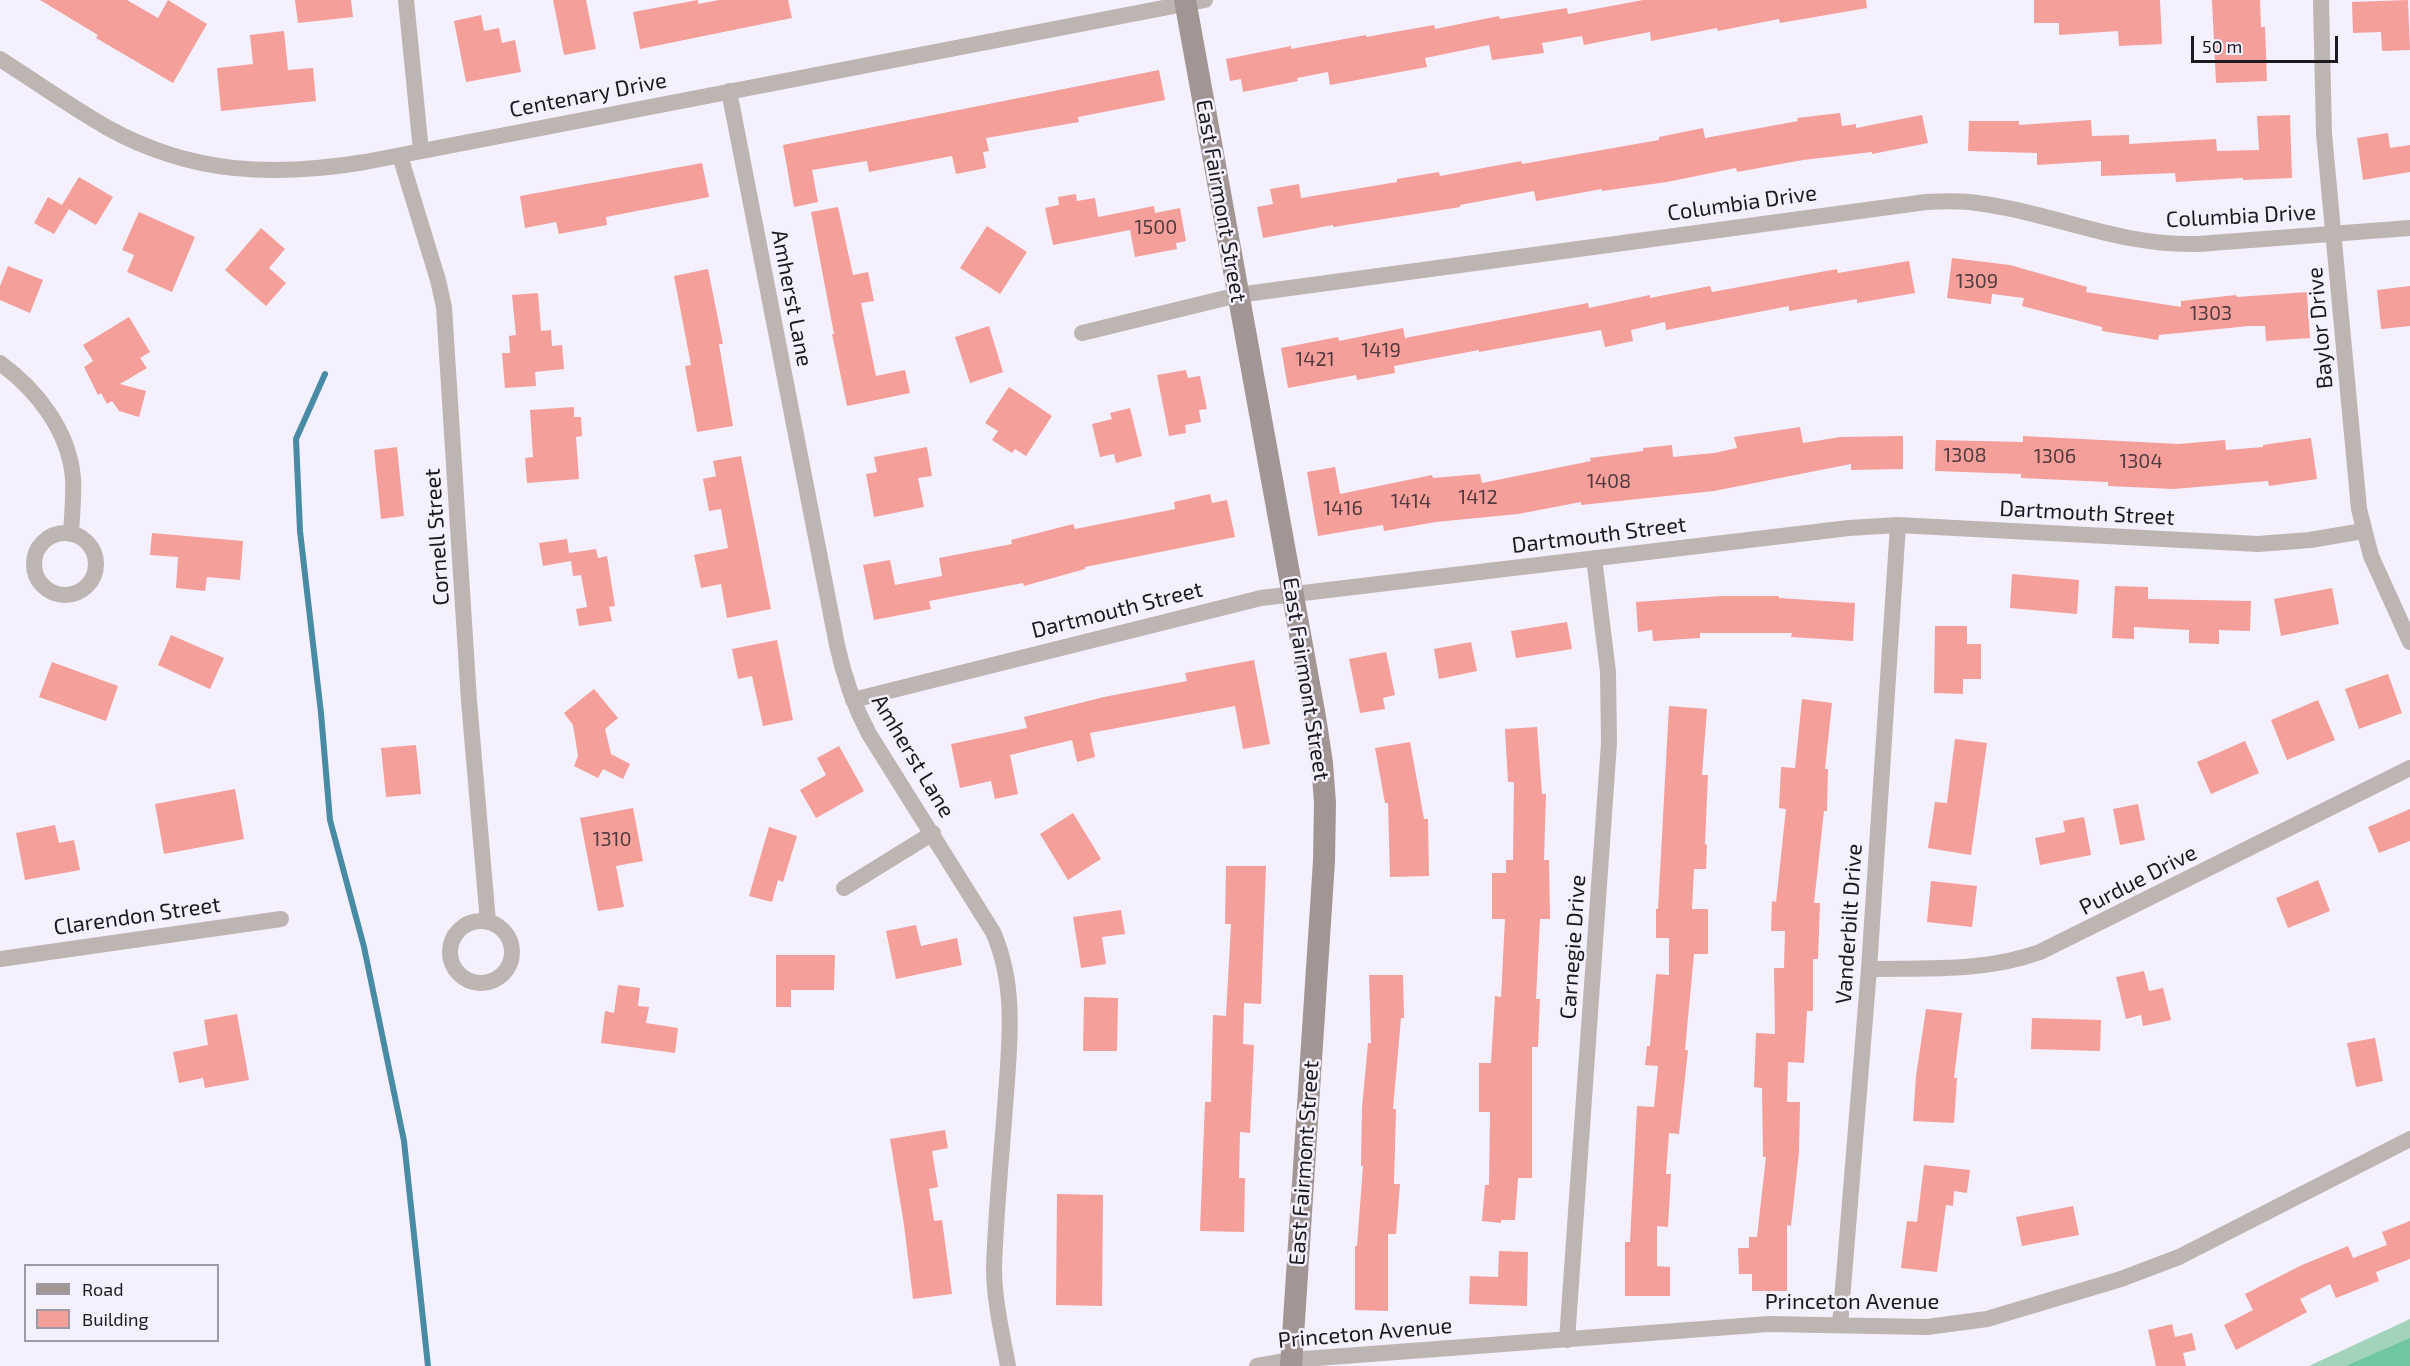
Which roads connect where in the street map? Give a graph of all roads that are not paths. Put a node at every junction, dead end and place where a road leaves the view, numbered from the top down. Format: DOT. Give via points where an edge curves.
graph roads {
  1 [pos="406,0"];
  2 [pos="2322,0"];
  3 [pos="1192,1"];
  4 [pos="0,59"];
  5 [pos="729,91"];
  6 [pos="421,151"];
  7 [pos="400,156"];
  8 [pos="2410,228"];
  9 [pos="2334,233"];
  10 [pos="1238,295"];
  11 [pos="1082,333"];
  12 [pos="0,363"];
  13 [pos="1898,525"];
  14 [pos="2363,531"];
  15 [pos="71,534"];
  16 [pos="1594,558"];
  17 [pos="1293,594"];
  18 [pos="2410,642"];
  19 [pos="852,700"];
  20 [pos="2410,768"];
  21 [pos="933,833"];
  22 [pos="844,888"];
  23 [pos="281,919"];
  24 [pos="488,922"];
  25 [pos="0,959"];
  26 [pos="1869,969"];
  27 [pos="2410,1139"];
  28 [pos="1840,1325"];
  29 [pos="1567,1340"];
  30 [pos="1291,1363"];
  31 [pos="1008,1366"];
  32 [pos="1257,1366"];
  1 -- 6 [label="street"];
  2 -- 9 [label="street, Baylor Drive" via="2323,123"];
  3 -- 5 [label="street, Centenary Drive"];
  3 -- 10 [label="street, East Fairmont Street"];
  4 -- 7 [label="street, Centenary Drive" via="115,131 171,155 208,165 284,171"];
  5 -- 6 [label="street, Centenary Drive"];
  5 -- 19 [label="street, Amherst Lane" via="837,645"];
  6 -- 7 [label="street, Centenary Drive"];
  7 -- 24 [label="street, Cornell Street" via="444,307"];
  8 -- 9 [label="street, Columbia Drive"];
  9 -- 10 [label="street, Columbia Drive" via="2198,244 2152,243 1997,206 1926,202"];
  9 -- 14 [label="street, Baylor Drive"];
  10 -- 11 [label="street, Columbia Drive"];
  10 -- 17 [label="street, East Fairmont Street"];
  12 -- 15 [label="street" via="37,398 63,438 73,477"];
  13 -- 14 [label="street, Dartmouth Street" via="2239,543 2297,541"];
  13 -- 16 [label="street, Dartmouth Street"];
  13 -- 26 [label="street, Vanderbilt Drive"];
  14 -- 18 [label="street, Baylor Drive"];
  16 -- 17 [label="street, Dartmouth Street"];
  16 -- 29 [label="street, Carnegie Drive" via="1608,672 1609,743"];
  17 -- 19 [label="street, Dartmouth Street" via="1250,600"];
  17 -- 30 [label="street, East Fairmont Street" via="1320,749 1325,820"];
  19 -- 21 [label="street, Amherst Lane" via="869,734"];
  20 -- 26 [label="street, Purdue Drive" via="2040,952 1986,966"];
  21 -- 22 [label="street"];
  21 -- 31 [label="street, Amherst Lane" via="993,932 1007,982 1010,1037 994,1277"];
  23 -- 25 [label="street, Clarendon Street"];
  26 -- 28 [label="street, Vanderbilt Drive"];
  27 -- 28 [label="street, Princeton Avenue" via="2199,1249 2121,1280 1974,1321 1927,1327"];
  28 -- 29 [label="street, Princeton Avenue" via="1769,1324"];
  29 -- 30 [label="street, Princeton Avenue"];
  30 -- 32 [label="street, Princeton Avenue"];
}
